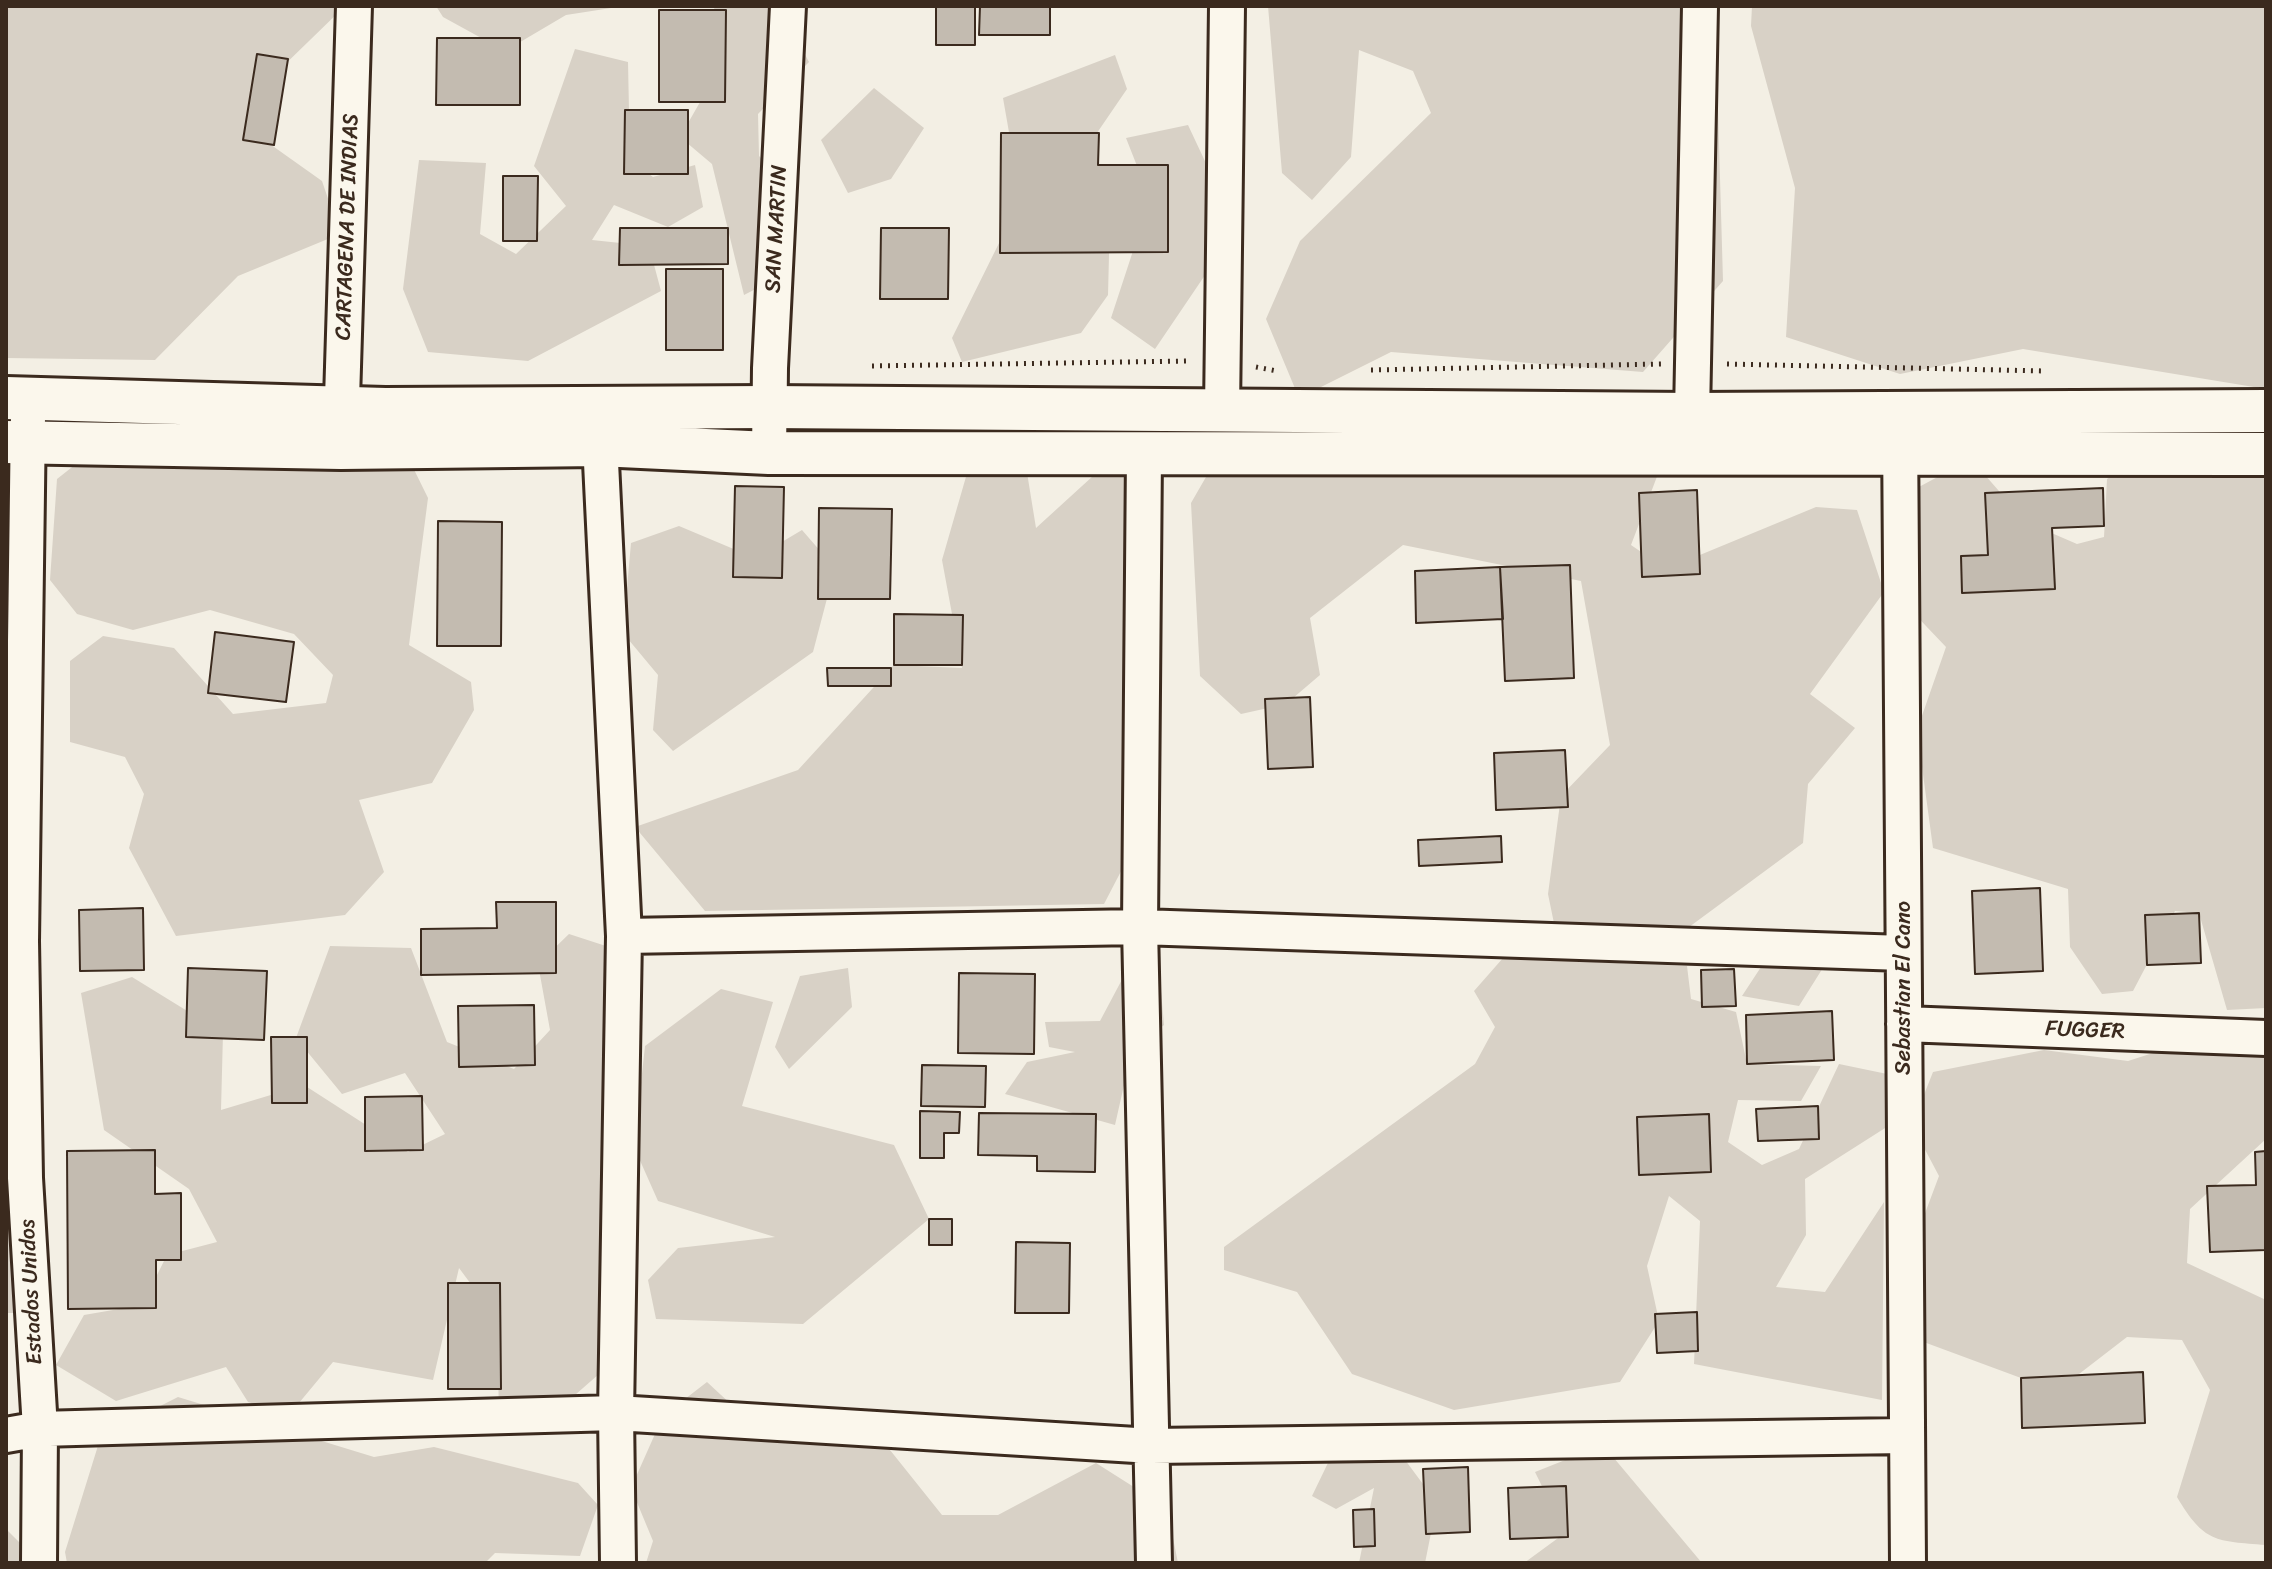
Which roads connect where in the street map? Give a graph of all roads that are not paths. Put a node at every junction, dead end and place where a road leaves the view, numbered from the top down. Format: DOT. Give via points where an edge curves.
graph roads {
  1 [pos="354,6"];
  2 [pos="788,6"];
  3 [pos="1227,6"];
  4 [pos="1700,6"];
  5 [pos="17,398"];
  6 [pos="341,407"];
  7 [pos="769,407"];
  8 [pos="1222,411"];
  9 [pos="2266,411"];
  10 [pos="1692,414"];
  11 [pos="599,427"];
  12 [pos="1900,433"];
  13 [pos="16,442"];
  14 [pos="341,448"];
  15 [pos="769,453"];
  16 [pos="1144,454"];
  17 [pos="2266,454"];
  18 [pos="1140,927"];
  19 [pos="624,936"];
  20 [pos="14,941"];
  21 [pos="1903,953"];
  22 [pos="1904,1024"];
  23 [pos="2266,1038"];
  24 [pos="616,1413"];
  25 [pos="40,1429"];
  26 [pos="6,1435"];
  27 [pos="1907,1436"];
  28 [pos="1152,1446"];
  29 [pos="39,1563"];
  30 [pos="618,1563"];
  31 [pos="1154,1563"];
  32 [pos="1908,1563"];
  1 -- 6 [label="street, CARTAGENA DE INDIAS"];
  2 -- 7 [label="street, SAN MARTIN"];
  3 -- 8 [label="street"];
  4 -- 10 [label="street"];
  5 -- 6 [label="main road"];
  5 -- 13 [label="street, Estados Unidos"];
  6 -- 11 [label="main road"];
  6 -- 14 [label="street, CARTAGENA DE INDIAS"];
  7 -- 8 [label="main road"];
  7 -- 11 [label="main road"];
  7 -- 15 [label="street, SAN MARTIN"];
  8 -- 10 [label="main road"];
  9 -- 12 [label="main road"];
  10 -- 12 [label="main road"];
  11 -- 14 [label="main road"];
  11 -- 15 [label="main road"];
  11 -- 19 [label="street"];
  12 -- 16 [label="main road"];
  12 -- 17 [label="main road"];
  12 -- 21 [label="street, Sebastian El Cano"];
  13 -- 14 [label="main road"];
  13 -- 20 [label="street, Estados Unidos"];
  15 -- 16 [label="main road"];
  16 -- 18 [label="street"];
  18 -- 19 [label="street"];
  18 -- 21 [label="street"];
  18 -- 28 [label="street"];
  19 -- 24 [label="street"];
  20 -- 25 [label="street, Estados Unidos"];
  21 -- 22 [label="street, Sebastian El Cano"];
  22 -- 23 [label="street, FUGGER"];
  22 -- 27 [label="street, Sebastian El Cano"];
  24 -- 25 [label="street"];
  24 -- 28 [label="street"];
  24 -- 30 [label="street"];
  25 -- 26 [label="street"];
  25 -- 29 [label="street, Estados Unidos"];
  27 -- 28 [label="street"];
  27 -- 32 [label="street, Sebastian El Cano"];
  28 -- 31 [label="street"];
}
